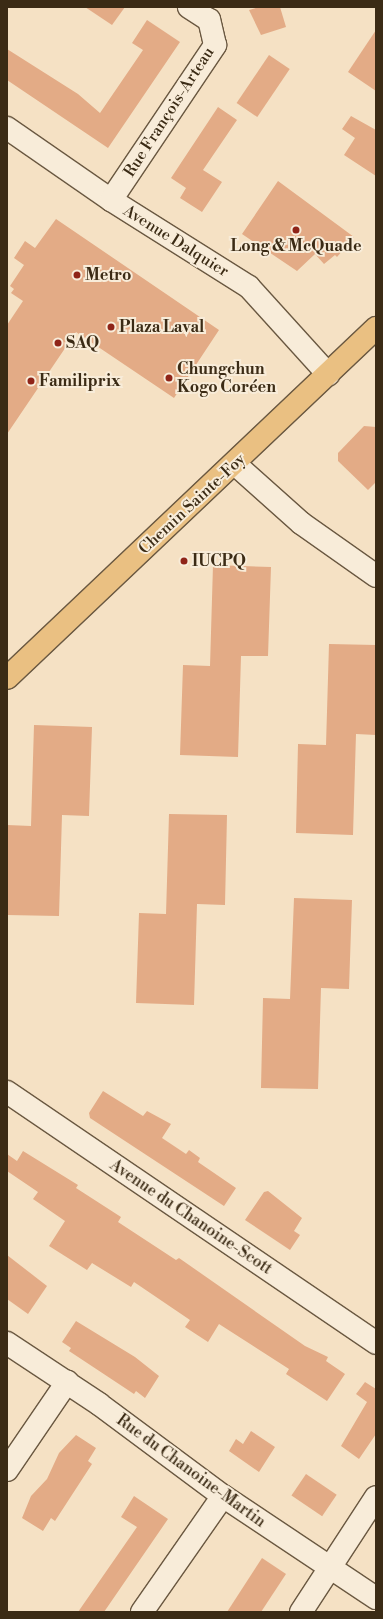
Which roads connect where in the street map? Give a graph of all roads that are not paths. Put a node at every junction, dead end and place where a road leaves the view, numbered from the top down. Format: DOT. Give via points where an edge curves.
graph roads {
  1 [pos="190,7"];
  2 [pos="7,128"];
  3 [pos="111,200"];
  4 [pos="376,328"];
  5 [pos="328,374"];
  6 [pos="235,464"];
  7 [pos="376,576"];
  8 [pos="7,678"];
  9 [pos="7,1092"];
  10 [pos="7,1343"];
  11 [pos="376,1343"];
  12 [pos="67,1382"];
  13 [pos="7,1470"];
  14 [pos="223,1496"];
  15 [pos="376,1497"];
  16 [pos="329,1570"];
  17 [pos="376,1598"];
  18 [pos="142,1612"];
  19 [pos="301,1612"];
  1 -- 3 [label="street, Rue François-Arteau" via="209,20 215,45"];
  2 -- 3 [label="street, Avenue Dalquier"];
  3 -- 5 [label="street, Avenue Dalquier" via="249,287"];
  4 -- 5 [label="main road, Chemin Sainte-Foy"];
  5 -- 6 [label="main road, Chemin Sainte-Foy"];
  6 -- 7 [label="street" via="301,523"];
  6 -- 8 [label="main road, Chemin Sainte-Foy"];
  9 -- 11 [label="street, Avenue du Chanoine-Scott"];
  10 -- 12 [label="street, Rue du Chanoine-Martin"];
  12 -- 13 [label="street"];
  12 -- 14 [label="street, Rue du Chanoine-Martin"];
  14 -- 16 [label="street, Rue du Chanoine-Martin"];
  14 -- 18 [label="street"];
  15 -- 16 [label="street"];
  16 -- 17 [label="street, Rue du Chanoine-Martin"];
  16 -- 19 [label="street"];
}
